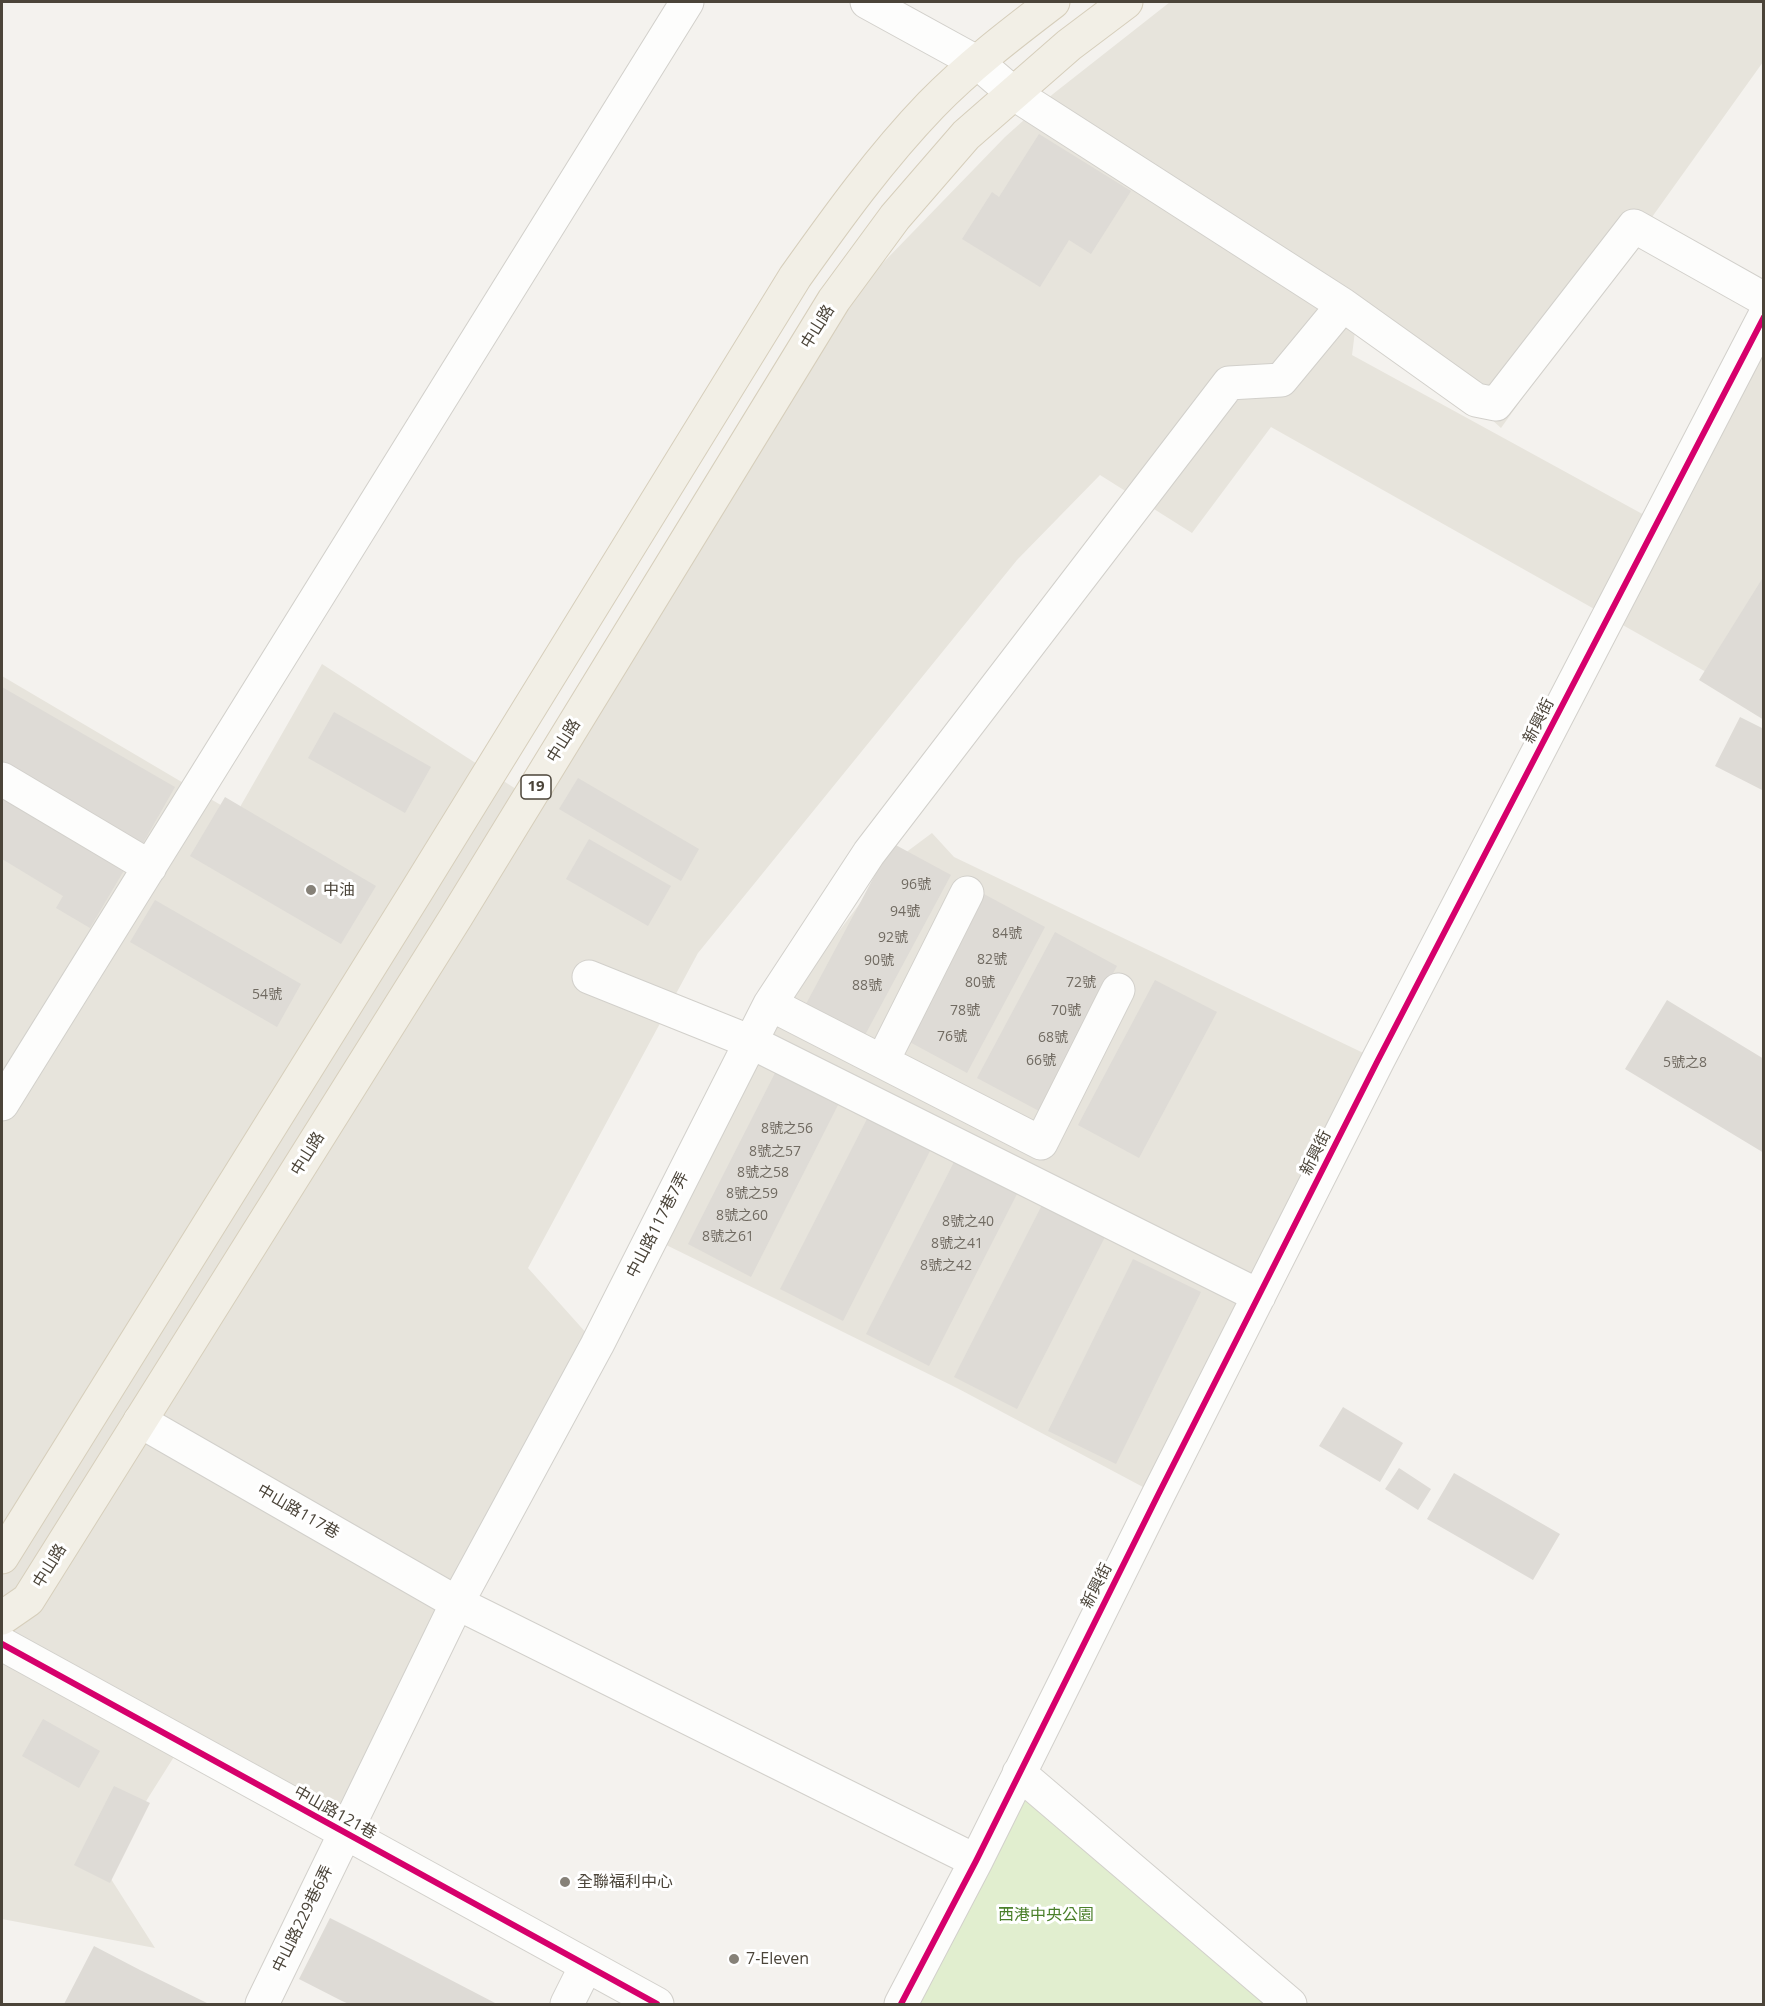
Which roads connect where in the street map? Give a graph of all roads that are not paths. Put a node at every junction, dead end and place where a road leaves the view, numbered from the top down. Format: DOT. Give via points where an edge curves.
graph roads {
  1 [pos="687,2"];
  2 [pos="867,2"];
  3 [pos="1053,2"];
  4 [pos="1126,2"];
  5 [pos="978,63"];
  6 [pos="1013,93"];
  7 [pos="1764,299"];
  8 [pos="1342,305"];
  9 [pos="1764,317"];
  10 [pos="2,779"];
  11 [pos="150,867"];
  12 [pos="416,892"];
  13 [pos="967,893"];
  14 [pos="456,918"];
  15 [pos="589,976"];
  16 [pos="1118,990"];
  17 [pos="770,1004"];
  18 [pos="751,1042"];
  19 [pos="883,1060"];
  20 [pos="2,1104"];
  21 [pos="1259,1296"];
  22 [pos="140,1422"];
  23 [pos="2,1557"];
  24 [pos="457,1603"];
  25 [pos="2,1618"];
  26 [pos="2,1644"];
  27 [pos="1019,1773"];
  28 [pos="344,1833"];
  29 [pos="976,1861"];
  30 [pos="586,1966"];
  31 [pos="262,2004"];
  32 [pos="567,2004"];
  33 [pos="657,2004"];
  34 [pos="901,2004"];
  35 [pos="1290,2004"];
  1 -- 11 [label="street"];
  2 -- 5 [label="street"];
  3 -- 5 [label="main road"];
  4 -- 6 [label="main road, 中山路 / 19"];
  5 -- 6 [label="street"];
  5 -- 12 [label="main road" via="931,105 854,194 795,277"];
  6 -- 8 [label="street"];
  6 -- 14 [label="main road, 中山路 / 19" via="966,135 902,209 834,300"];
  7 -- 8 [label="street" via="1634,226 1496,404 1476,400"];
  8 -- 17 [label="street, 中山路117巷7弄" via="1281,380 1229,383 869,853"];
  9 -- 21 [label="street, 新興街"];
  10 -- 11 [label="street"];
  11 -- 20 [label="street"];
  12 -- 14 [label="main road"];
  12 -- 23 [label="main road"];
  13 -- 19 [label="street"];
  14 -- 22 [label="main road, 中山路 / 19"];
  15 -- 18 [label="street"];
  16 -- 19 [label="street" via="1041,1143"];
  17 -- 18 [label="street, 中山路117巷7弄"];
  17 -- 19 [label="street"];
  18 -- 21 [label="street"];
  18 -- 24 [label="street, 中山路117巷7弄" via="597,1345"];
  21 -- 27 [label="street, 新興街"];
  22 -- 24 [label="street, 中山路117巷"];
  22 -- 25 [label="main road, 中山路 / 19" via="28,1600"];
  24 -- 28 [label="street, 中山路117巷7弄"];
  24 -- 29 [label="street, 中山路117巷"];
  26 -- 28 [label="street, 中山路121巷"];
  27 -- 29 [label="street, 新興街"];
  27 -- 35 [label="street"];
  28 -- 30 [label="street, 中山路121巷"];
  28 -- 31 [label="street, 中山路229巷6弄"];
  29 -- 34 [label="street, 新興街"];
  30 -- 32 [label="street"];
  30 -- 33 [label="street, 中山路121巷"];
}
